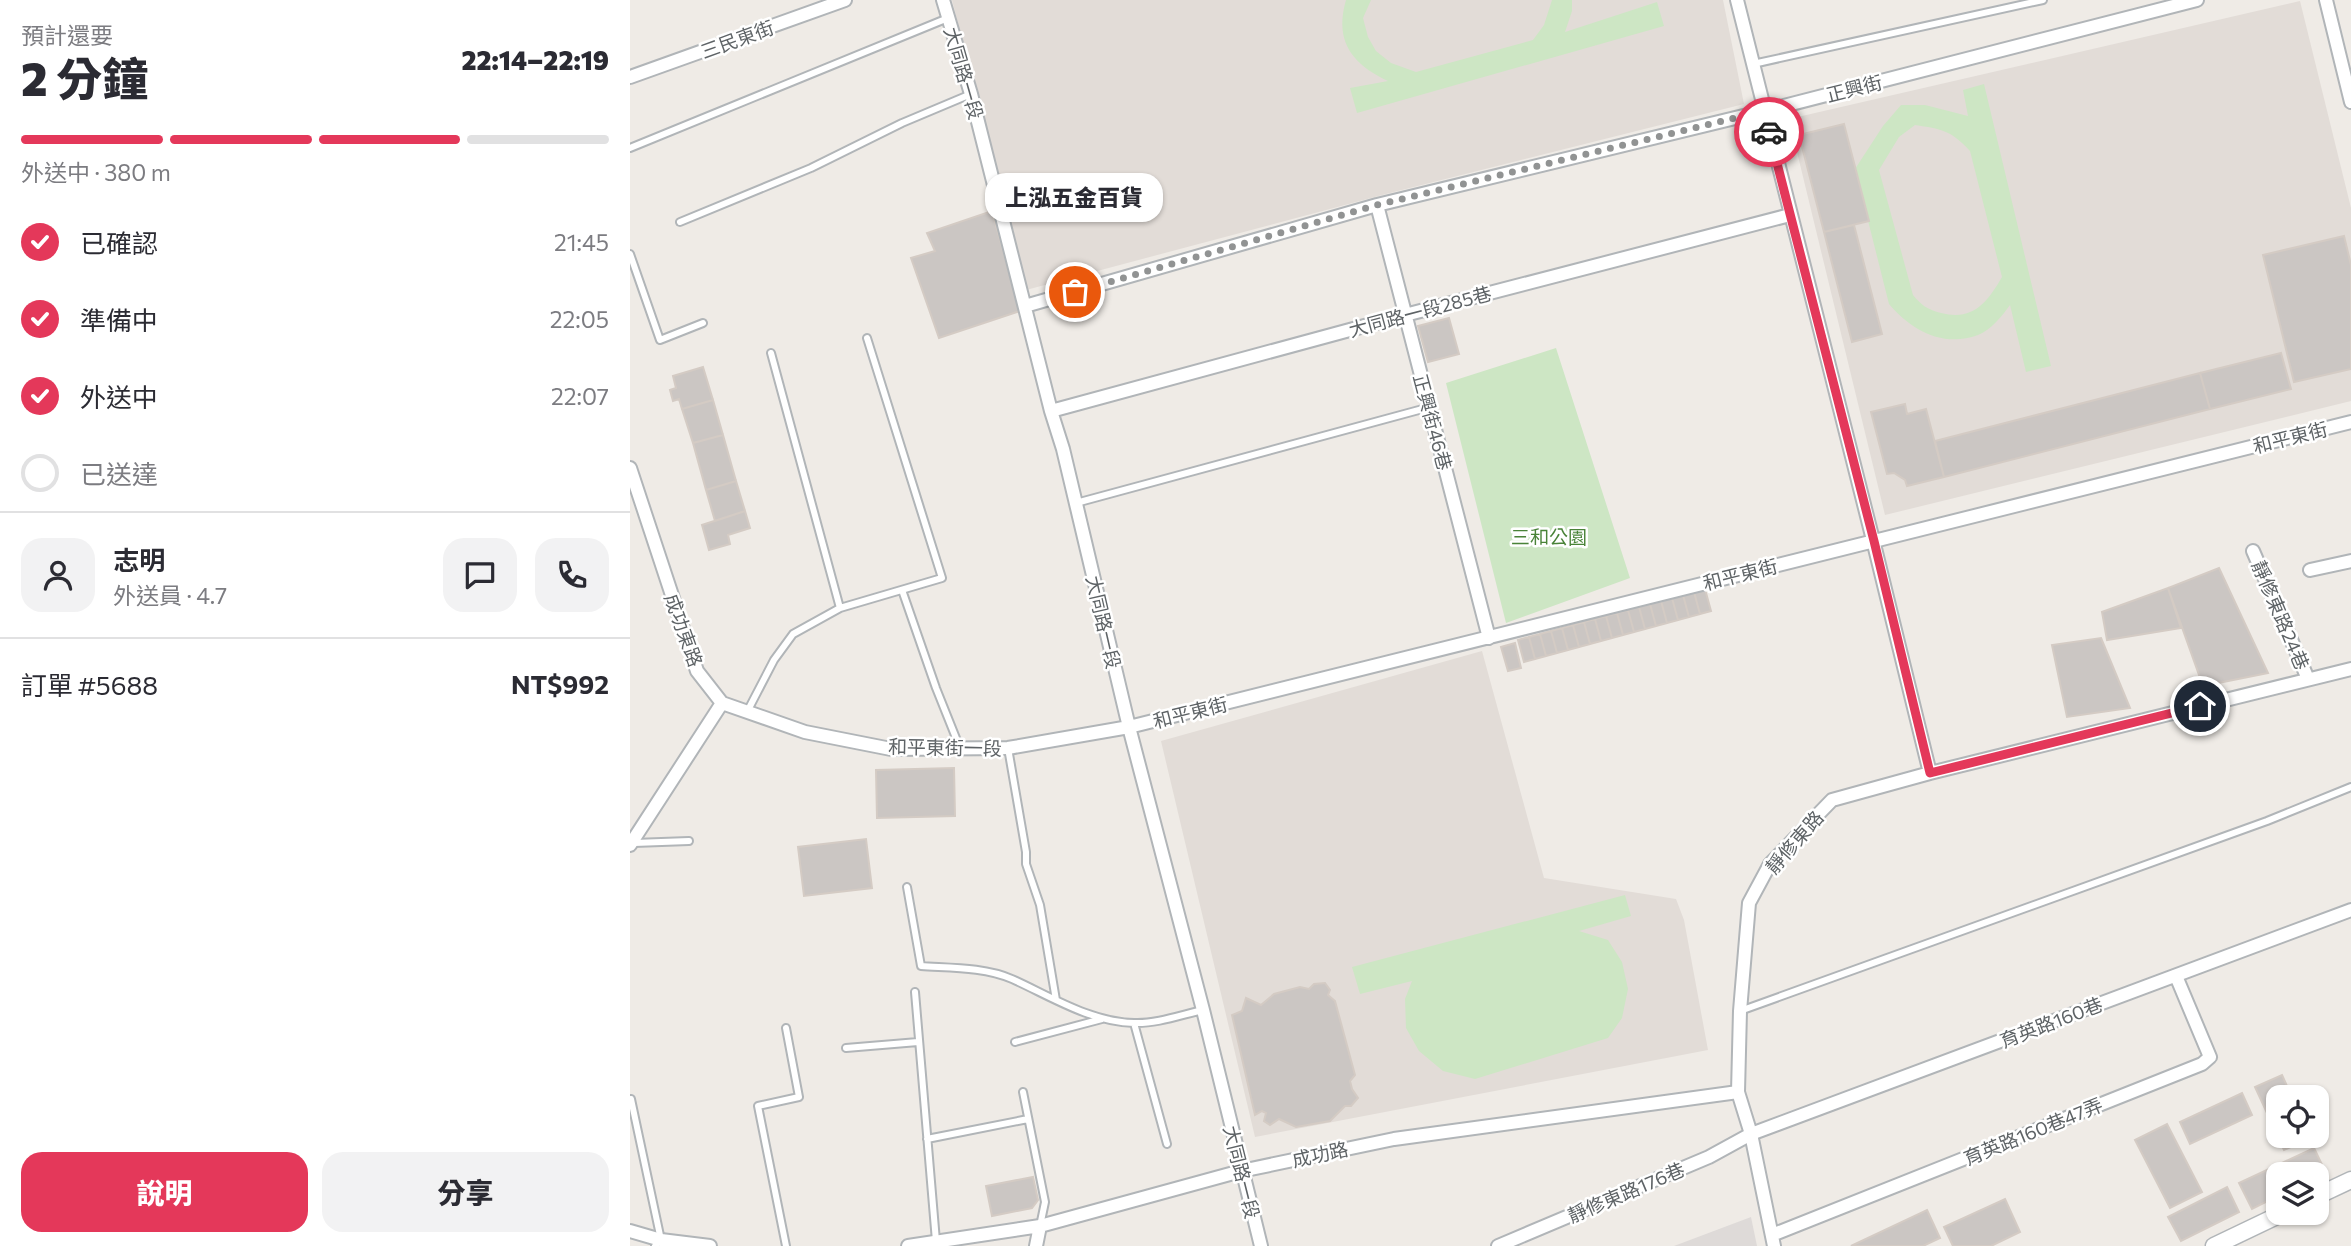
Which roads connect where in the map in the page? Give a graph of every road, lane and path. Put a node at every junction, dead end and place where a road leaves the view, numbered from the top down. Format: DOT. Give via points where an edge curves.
graph roads {
  1 [pos="845,0"];
  2 [pos="943,0"];
  3 [pos="1737,0"];
  4 [pos="2043,0"];
  5 [pos="2197,0"];
  6 [pos="2326,0"];
  7 [pos="948,18"];
  8 [pos="1753,64"];
  9 [pos="630,77"];
  10 [pos="971,94"];
  11 [pos="2351,102"];
  12 [pos="1764,111"];
  13 [pos="630,148"];
  14 [pos="1377,205"];
  15 [pos="1790,215"];
  16 [pos="680,222"];
  17 [pos="630,254"];
  18 [pos="1025,306"];
  19 [pos="1405,315"];
  20 [pos="703,323"];
  21 [pos="867,338"];
  22 [pos="771,353"];
  23 [pos="1430,407"];
  24 [pos="1051,411"];
  25 [pos="2351,422"];
  26 [pos="630,468"];
  27 [pos="1076,503"];
  28 [pos="1874,541"];
  29 [pos="2253,551"];
  30 [pos="2351,561"];
  31 [pos="2310,570"];
  32 [pos="902,590"];
  33 [pos="840,608"];
  34 [pos="1489,638"];
  35 [pos="2351,669"];
  36 [pos="2308,679"];
  37 [pos="722,703"];
  38 [pos="747,712"];
  39 [pos="1129,727"];
  40 [pos="1008,748"];
  41 [pos="961,750"];
  42 [pos="1930,773"];
  43 [pos="2351,787"];
  44 [pos="689,841"];
  45 [pos="631,844"];
  46 [pos="907,887"];
  47 [pos="2351,910"];
  48 [pos="2176,976"];
  49 [pos="915,992"];
  50 [pos="1056,1000"];
  51 [pos="1203,1010"];
  52 [pos="1740,1011"];
  53 [pos="1104,1018"];
  54 [pos="1134,1023"];
  55 [pos="786,1028"];
  56 [pos="918,1042"];
  57 [pos="1015,1042"];
  58 [pos="846,1048"];
  59 [pos="1023,1092"];
  60 [pos="1738,1092"];
  61 [pos="631,1099"];
  62 [pos="1028,1119"];
  63 [pos="1751,1134"];
  64 [pos="927,1139"];
  65 [pos="1167,1144"];
  66 [pos="1241,1171"];
  67 [pos="2351,1180"];
  68 [pos="2329,1190"];
  69 [pos="2266,1221"];
  70 [pos="1040,1226"];
  71 [pos="630,1231"];
  72 [pos="1773,1241"];
  73 [pos="658,1243"];
  74 [pos="936,1244"];
  75 [pos="710,1246"];
  76 [pos="786,1246"];
  77 [pos="908,1246"];
  78 [pos="1036,1246"];
  79 [pos="1261,1246"];
  80 [pos="1498,1246"];
  81 [pos="2214,1246"];
  1 -- 9 [label="street, 三民東街"];
  2 -- 7 [label="street, 大同路一段"];
  3 -- 8 [label="street"];
  4 -- 8 [label="lane"];
  5 -- 12 [label="street, 正興街"];
  6 -- 11 [label="street"];
  7 -- 10 [label="street, 大同路一段"];
  7 -- 13 [label="lane"];
  8 -- 12 [label="street"];
  10 -- 16 [label="lane"];
  10 -- 18 [label="street, 大同路一段"];
  12 -- 14 [label="street, 正興街"];
  12 -- 15 [label="street"];
  14 -- 18 [label="street, 正興街"];
  14 -- 19 [label="street, 正興街46巷"];
  15 -- 19 [label="street, 大同路一段285巷"];
  15 -- 28 [label="street"];
  17 -- 20 [label="lane" via="660,340"];
  18 -- 24 [label="street, 大同路一段"];
  19 -- 23 [label="street, 正興街46巷"];
  19 -- 24 [label="street, 大同路一段285巷"];
  21 -- 32 [label="lane" via="942,578"];
  22 -- 33 [label="lane"];
  23 -- 27 [label="lane"];
  23 -- 34 [label="street, 正興街46巷"];
  24 -- 27 [label="street, 大同路一段"];
  25 -- 28 [label="street, 和平東街"];
  26 -- 37 [label="street, 成功東路" via="697,671"];
  27 -- 39 [label="street, 大同路一段"];
  28 -- 34 [label="street, 和平東街"];
  28 -- 42 [label="street"];
  29 -- 36 [label="street, 靜修東路24巷"];
  30 -- 31 [label="street"];
  32 -- 33 [label="lane"];
  32 -- 41 [label="lane"];
  33 -- 38 [label="lane" via="793,634"];
  34 -- 39 [label="street, 和平東街"];
  35 -- 36 [label="street, 靜修東路"];
  36 -- 42 [label="street, 靜修東路"];
  37 -- 38 [label="street, 和平東街一段"];
  37 -- 45 [label="street"];
  38 -- 41 [label="street, 和平東街一段" via="805,732 891,749"];
  39 -- 40 [label="street, 和平東街一段"];
  39 -- 51 [label="street, 大同路一段"];
  40 -- 41 [label="street, 和平東街一段"];
  40 -- 50 [label="lane" via="1026,864 1040,905"];
  42 -- 52 [label="street, 靜修東路" via="1832,800 1770,864 1749,904"];
  43 -- 52 [label="lane"];
  44 -- 45 [label="lane"];
  46 -- 50 [label="lane" via="921,966 1010,978"];
  47 -- 48 [label="street, 育英路160巷"];
  48 -- 63 [label="street, 育英路160巷"];
  48 -- 72 [label="street, 育英路160巷47弄" via="2210,1057 2202,1064"];
  49 -- 56 [label="lane"];
  50 -- 53 [label="lane"];
  51 -- 54 [label="lane"];
  51 -- 66 [label="street, 大同路一段"];
  52 -- 60 [label="street, 靜修東路"];
  53 -- 54 [label="lane"];
  53 -- 57 [label="lane"];
  54 -- 65 [label="lane"];
  55 -- 76 [label="lane" via="799,1097 758,1106"];
  56 -- 58 [label="lane"];
  56 -- 64 [label="lane"];
  59 -- 62 [label="lane"];
  60 -- 63 [label="street, 靜修東路"];
  60 -- 66 [label="street, 成功路" via="1394,1139"];
  61 -- 73 [label="lane"];
  62 -- 64 [label="lane"];
  62 -- 70 [label="lane" via="1045,1202"];
  63 -- 72 [label="street, 靜修東路"];
  63 -- 80 [label="street, 靜修東路176巷" via="1709,1157"];
  64 -- 74 [label="lane"];
  66 -- 70 [label="street, 成功路"];
  66 -- 79 [label="street, 大同路一段"];
  67 -- 68 [label="street"];
  69 -- 81 [label="street"];
  70 -- 74 [label="street, 成功路"];
  70 -- 78 [label="street"];
  71 -- 73 [label="street"];
  73 -- 75 [label="street"];
  74 -- 77 [label="street, 成功路"];
}
